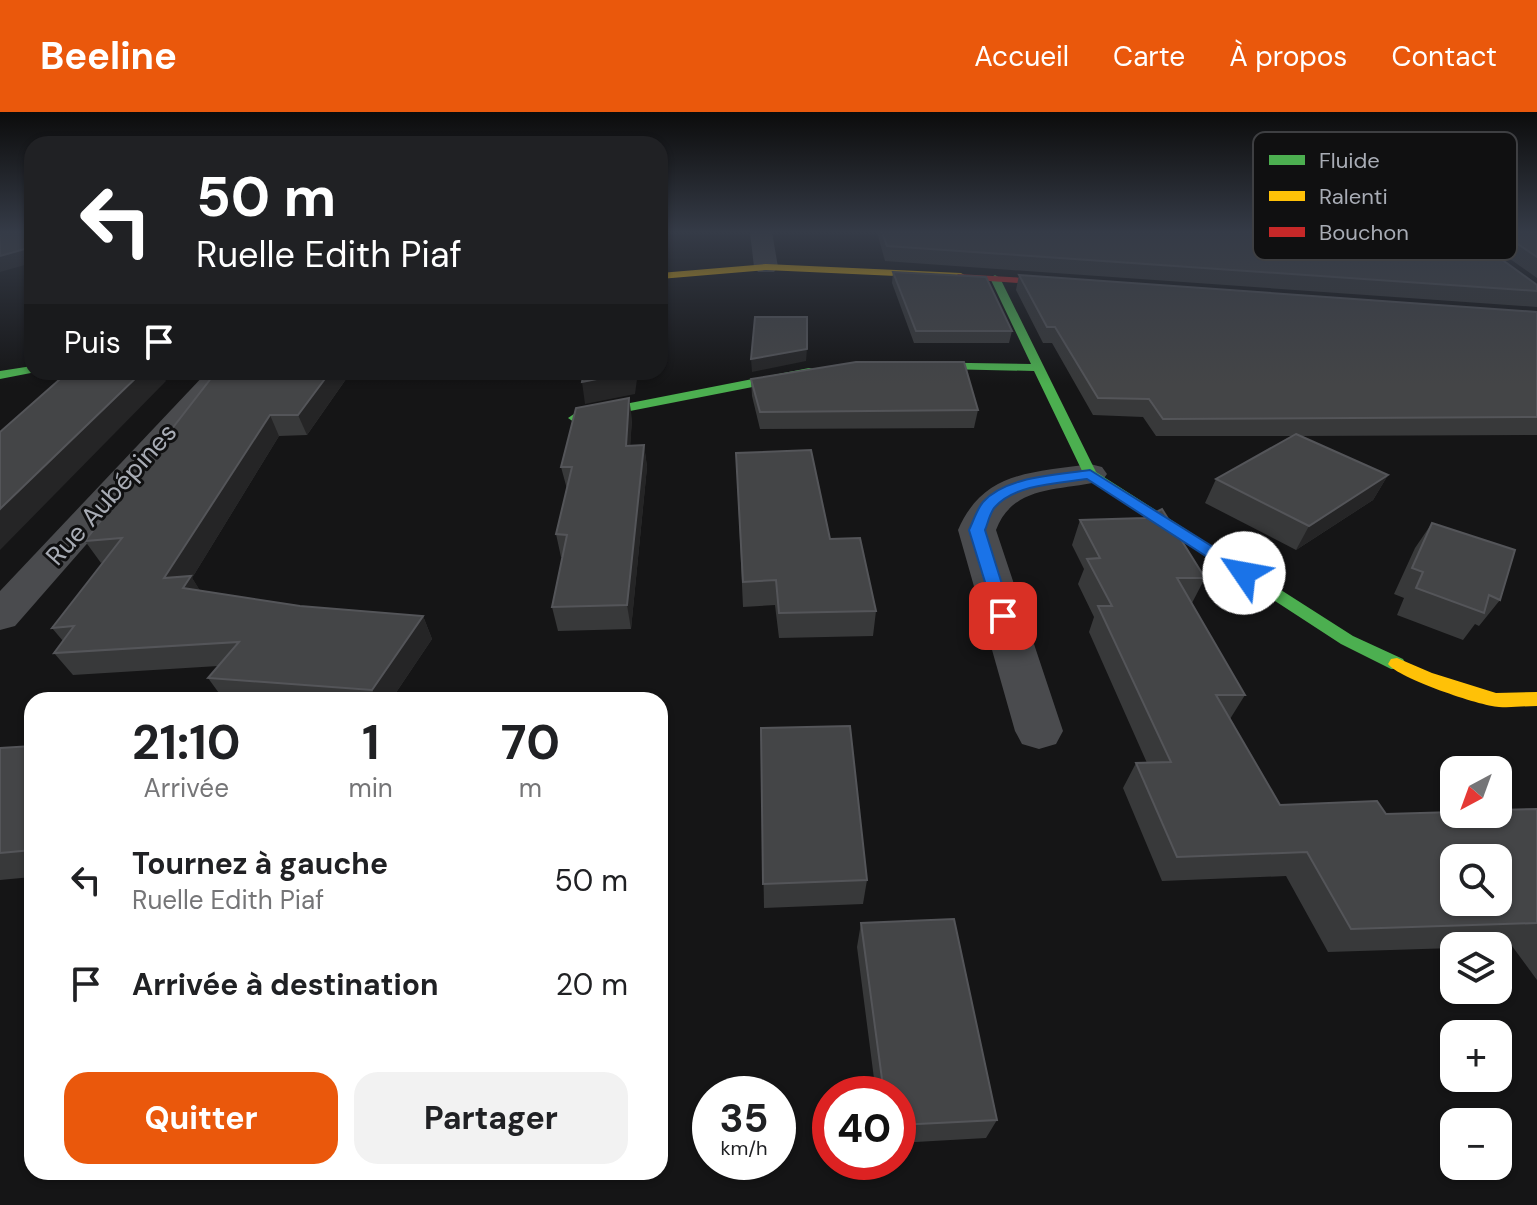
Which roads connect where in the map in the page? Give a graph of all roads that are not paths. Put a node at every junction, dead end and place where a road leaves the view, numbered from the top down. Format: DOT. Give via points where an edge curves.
graph roads {
  1 [pos="997,283"];
  2 [pos="1064,283"];
  3 [pos="1091,285"];
  4 [pos="885,365"];
  5 [pos="1039,368"];
  6 [pos="24,371"];
  7 [pos="824,371"];
  8 [pos="0,375"];
  9 [pos="216,380"];
  10 [pos="574,418"];
  11 [pos="1090,474"];
  12 [pos="0,616"];
  13 [pos="1537,699"];
  14 [pos="1039,731"];
  1 -- 5 [label="street"];
  2 -- 3 [label="street"];
  4 -- 5 [label="street"];
  5 -- 11 [label="street"];
  6 -- 8 [label="street"];
  7 -- 10 [label="street"];
  9 -- 12 [label="street, Rue Aubépines"];
  11 -- 13 [label="street" via="1347,640 1425,678 1496,700"];
  11 -- 14 [label="street" via="1006,493 989,505 977,530"];
}
